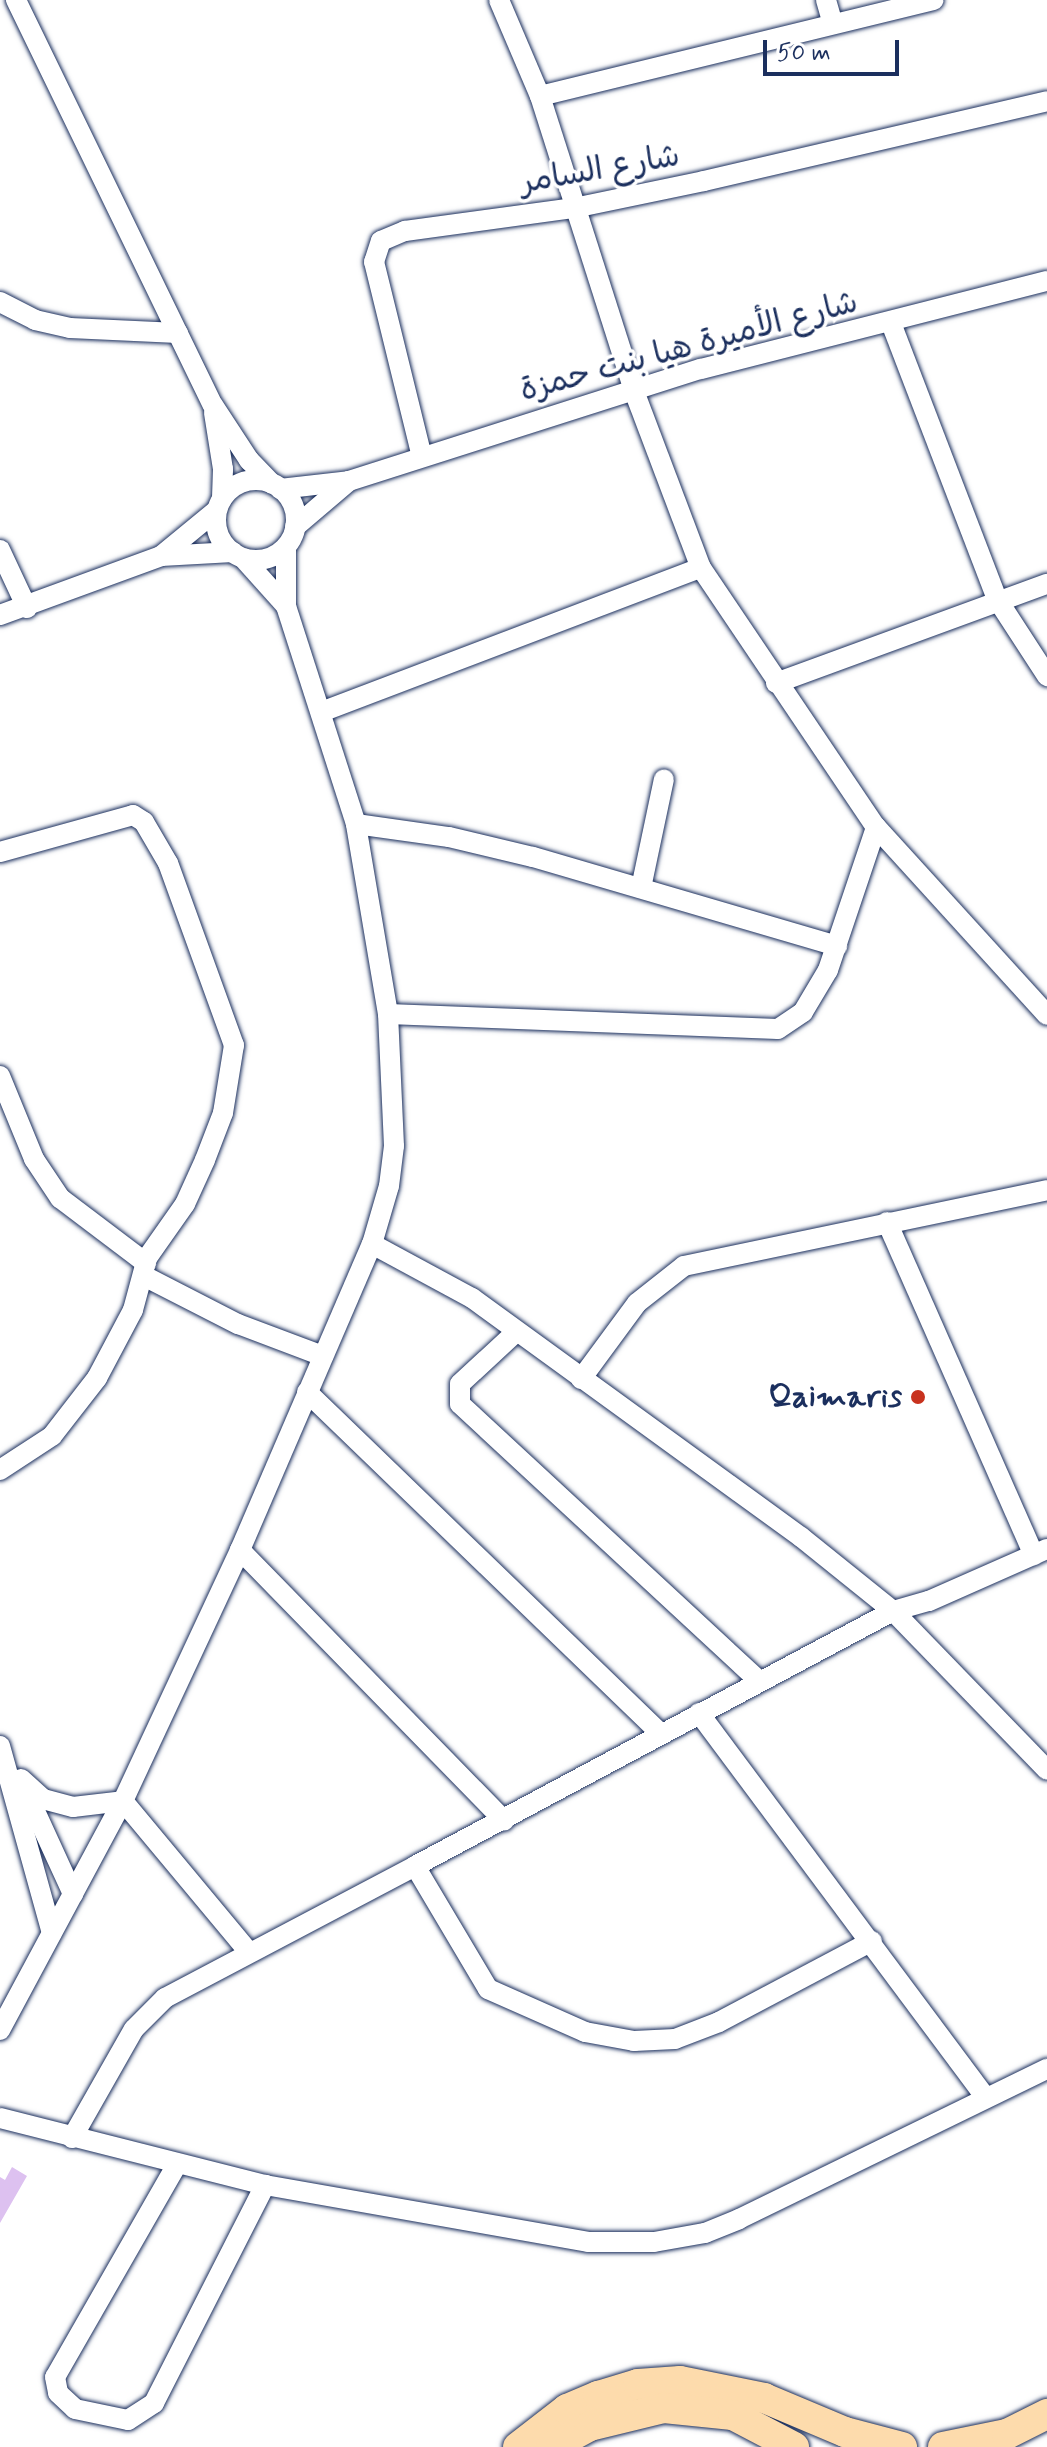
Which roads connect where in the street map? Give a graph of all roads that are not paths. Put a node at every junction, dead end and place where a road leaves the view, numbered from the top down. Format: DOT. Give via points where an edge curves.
graph roads {
  1 [pos="16,0"];
  2 [pos="499,0"];
  3 [pos="826,0"];
  4 [pos="933,0"];
  5 [pos="833,24"];
  6 [pos="540,96"];
  7 [pos="1047,101"];
  8 [pos="574,208"];
  9 [pos="1047,281"];
  10 [pos="0,302"];
  11 [pos="891,323"];
  12 [pos="178,333"];
  13 [pos="634,391"];
  14 [pos="213,405"];
  15 [pos="422,457"];
  16 [pos="349,481"];
  17 [pos="276,486"];
  18 [pos="220,504"];
  19 [pos="295,527"];
  20 [pos="286,547"];
  21 [pos="0,550"];
  22 [pos="238,555"];
  23 [pos="161,556"];
  24 [pos="701,568"];
  25 [pos="1047,584"];
  26 [pos="997,599"];
  27 [pos="286,606"];
  28 [pos="27,608"];
  29 [pos="0,615"];
  30 [pos="1047,676"];
  31 [pos="776,683"];
  32 [pos="321,712"];
  33 [pos="664,779"];
  34 [pos="356,824"];
  35 [pos="876,827"];
  36 [pos="0,852"];
  37 [pos="641,888"];
  38 [pos="837,946"];
  39 [pos="388,1014"];
  40 [pos="1047,1015"];
  41 [pos="0,1076"];
  42 [pos="1047,1190"];
  43 [pos="887,1222"];
  44 [pos="372,1244"];
  45 [pos="145,1269"];
  46 [pos="515,1333"];
  47 [pos="323,1356"];
  48 [pos="581,1379"];
  49 [pos="307,1392"];
  50 [pos="0,1470"];
  51 [pos="240,1550"];
  52 [pos="1040,1552"];
  53 [pos="893,1611"];
  54 [pos="759,1681"];
  55 [pos="699,1713"];
  56 [pos="660,1733"];
  57 [pos="1,1748"];
  58 [pos="1047,1770"];
  59 [pos="21,1779"];
  60 [pos="123,1801"];
  61 [pos="504,1821"];
  62 [pos="415,1866"];
  63 [pos="73,1894"];
  64 [pos="52,1933"];
  65 [pos="872,1941"];
  66 [pos="248,1951"];
  67 [pos="0,2030"];
  68 [pos="1047,2069"];
  69 [pos="985,2097"];
  70 [pos="0,2118"];
  71 [pos="72,2138"];
  72 [pos="176,2166"];
  73 [pos="265,2185"];
  74 [pos="1047,2414"];
  75 [pos="518,2447"];
  76 [pos="551,2447"];
  77 [pos="794,2447"];
  78 [pos="902,2447"];
  79 [pos="943,2447"];
  1 -- 12 [label="street"];
  2 -- 6 [label="street"];
  3 -- 5 [label="street"];
  4 -- 5 [label="street"];
  5 -- 6 [label="street"];
  6 -- 8 [label="street"];
  7 -- 8 [label="street, شارع السامر"];
  8 -- 13 [label="street"];
  8 -- 15 [label="street, شارع السامر" via="405,231 378,246 374,262"];
  9 -- 11 [label="street, شارع الأميرة هيا بنت حمزة"];
  10 -- 12 [label="street" via="35,320 70,328"];
  11 -- 13 [label="street, شارع الأميرة هيا بنت حمزة" via="701,369"];
  11 -- 26 [label="street"];
  12 -- 14 [label="street"];
  13 -- 15 [label="street, شارع الأميرة هيا بنت حمزة"];
  13 -- 24 [label="street"];
  14 -- 17 [label="street" via="249,460"];
  14 -- 18 [label="street" via="223,469"];
  15 -- 16 [label="street, شارع الأميرة هيا بنت حمزة"];
  16 -- 17 [label="street, شارع الأميرة هيا بنت حمزة"];
  16 -- 19 [label="street, شارع الأميرة هيا بنت حمزة"];
  17 -- 18 [label="street" via="249,481"];
  17 -- 19 [label="street" via="293,506"];
  18 -- 22 [label="street" via="218,534"];
  18 -- 23 [label="street"];
  19 -- 20 [label="street"];
  20 -- 22 [label="street" via="266,559"];
  20 -- 27 [label="street"];
  21 -- 28 [label="street"];
  22 -- 23 [label="street"];
  22 -- 27 [label="street"];
  23 -- 28 [label="street"];
  24 -- 31 [label="street"];
  24 -- 32 [label="street"];
  25 -- 26 [label="street"];
  26 -- 30 [label="street"];
  26 -- 31 [label="street"];
  27 -- 32 [label="street"];
  28 -- 29 [label="street"];
  31 -- 35 [label="street"];
  32 -- 34 [label="street"];
  33 -- 37 [label="street"];
  34 -- 37 [label="street" via="449,837"];
  34 -- 39 [label="street"];
  35 -- 38 [label="street"];
  35 -- 40 [label="street"];
  36 -- 45 [label="street" via="133,815 144,822 168,863 234,1045 223,1113 205,1160"];
  37 -- 38 [label="street"];
  38 -- 39 [label="street" via="803,1012 764,1032"];
  39 -- 44 [label="street" via="394,1146"];
  41 -- 45 [label="street" via="34,1159 60,1198"];
  42 -- 43 [label="street"];
  43 -- 48 [label="street" via="684,1266 637,1303"];
  43 -- 52 [label="street"];
  44 -- 46 [label="street" via="438,1277"];
  44 -- 47 [label="street"];
  45 -- 47 [label="street" via="238,1324"];
  45 -- 50 [label="street" via="133,1310 78,1407 52,1436"];
  46 -- 48 [label="street"];
  46 -- 54 [label="street" via="460,1384 460,1404"];
  47 -- 49 [label="street"];
  48 -- 53 [label="street" via="801,1537"];
  49 -- 51 [label="street"];
  49 -- 56 [label="street"];
  51 -- 60 [label="street"];
  51 -- 61 [label="street"];
  52 -- 53 [label="street" via="929,1601"];
  53 -- 54 [label="street"];
  53 -- 58 [label="street"];
  54 -- 55 [label="street"];
  55 -- 56 [label="street"];
  55 -- 65 [label="street"];
  56 -- 61 [label="street"];
  57 -- 59 [label="street"];
  57 -- 64 [label="street"];
  59 -- 60 [label="street" via="43,1799 73,1807"];
  59 -- 63 [label="street"];
  60 -- 63 [label="street"];
  60 -- 66 [label="street"];
  61 -- 62 [label="street"];
  62 -- 65 [label="street" via="488,1989 585,2032 634,2041 675,2039 719,2022"];
  62 -- 66 [label="street"];
  63 -- 64 [label="street"];
  64 -- 67 [label="street"];
  65 -- 69 [label="street"];
  66 -- 71 [label="street" via="149,2011"];
  68 -- 69 [label="street"];
  69 -- 73 [label="street" via="739,2219 705,2233 654,2242 588,2242"];
  70 -- 71 [label="street"];
  71 -- 72 [label="street"];
  72 -- 73 [label="street"];
  72 -- 73 [label="street" via="55,2377 58,2393 75,2409 128,2420 154,2403"];
  74 -- 79 [label="highway" via="1007,2434"];
  75 -- 78 [label="highway" via="567,2409 598,2396 638,2384 680,2381 764,2398 845,2432"];
  76 -- 77 [label="highway" via="590,2426 664,2408 733,2415"];
}
